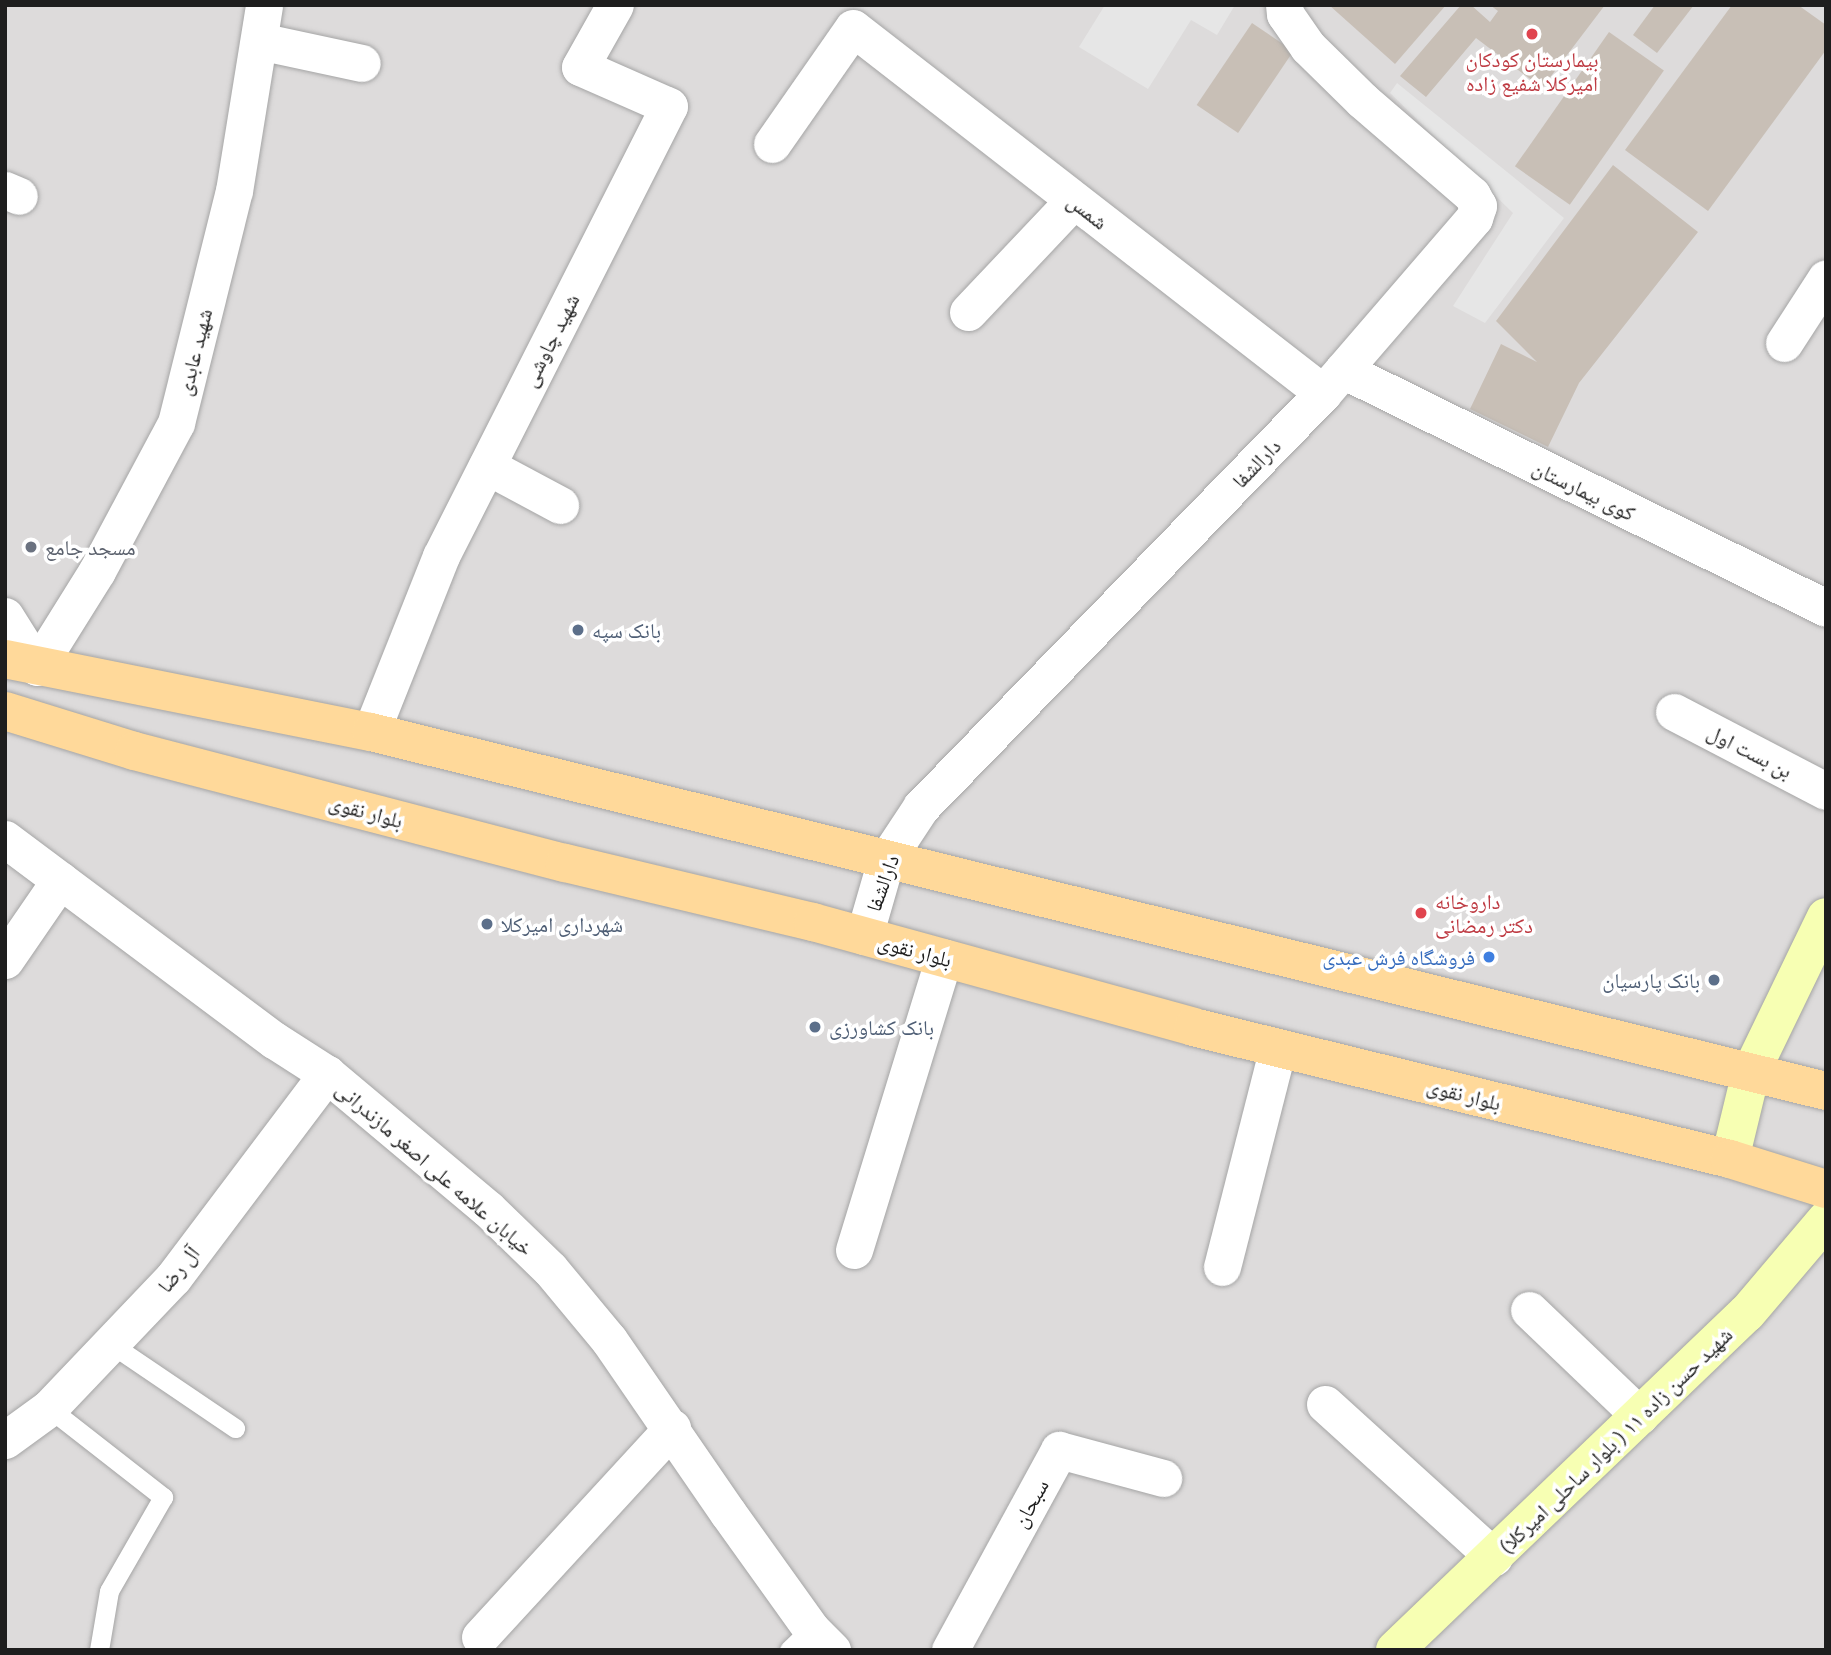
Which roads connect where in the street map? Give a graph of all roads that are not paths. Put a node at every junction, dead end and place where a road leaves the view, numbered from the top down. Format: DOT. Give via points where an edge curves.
graph roads {
  1 [pos="264,5"];
  2 [pos="615,5"];
  3 [pos="1284,5"];
  4 [pos="259,41"];
  5 [pos="362,63"];
  6 [pos="772,144"];
  7 [pos="1074,200"];
  8 [pos="1826,278"];
  9 [pos="968,312"];
  10 [pos="1784,343"];
  11 [pos="1333,381"];
  12 [pos="487,466"];
  13 [pos="560,505"];
  14 [pos="1826,608"];
  15 [pos="5,616"];
  16 [pos="21,663"];
  17 [pos="5,711"];
  18 [pos="1674,712"];
  19 [pos="370,732"];
  20 [pos="1826,791"];
  21 [pos="5,839"];
  22 [pos="886,860"];
  23 [pos="60,880"];
  24 [pos="1826,917"];
  25 [pos="864,936"];
  26 [pos="944,958"];
  27 [pos="5,960"];
  28 [pos="1278,1048"];
  29 [pos="1751,1072"];
  30 [pos="327,1074"];
  31 [pos="1826,1091"];
  32 [pos="1730,1159"];
  33 [pos="1826,1189"];
  34 [pos="1826,1220"];
  35 [pos="854,1250"];
  36 [pos="1222,1267"];
  37 [pos="1530,1310"];
  38 [pos="111,1344"];
  39 [pos="1325,1404"];
  40 [pos="49,1408"];
  41 [pos="1640,1416"];
  42 [pos="235,1428"];
  43 [pos="672,1428"];
  44 [pos="5,1440"];
  45 [pos="1163,1478"];
  46 [pos="1494,1557"];
  47 [pos="480,1637"];
  48 [pos="811,1643"];
  49 [pos="99,1650"];
  50 [pos="950,1650"];
  51 [pos="1395,1650"];
  1 -- 4 [label="street, شهید عابدی"];
  2 -- 12 [label="street, شهید چاوشی" via="580,67 670,106"];
  3 -- 11 [label="street, دارالشفا" via="1284,14 1308,47 1472,195 1478,206 1474,218"];
  4 -- 5 [label="street"];
  4 -- 16 [label="street, شهید عابدی" via="234,191 176,423 97,570"];
  6 -- 7 [label="street, شمس" via="853,28"];
  7 -- 9 [label="street"];
  7 -- 11 [label="street, شمس"];
  8 -- 10 [label="street"];
  11 -- 14 [label="street, کوی بیمارستان"];
  11 -- 22 [label="street, دارالشفا" via="921,807"];
  12 -- 13 [label="street"];
  12 -- 19 [label="street, شهید چاوشی" via="441,555"];
  15 -- 16 [label="street"];
  16 -- 19 [label="main road"];
  17 -- 25 [label="main road, بلوار نقوی" via="148,754"];
  18 -- 20 [label="street, بن بست اول"];
  19 -- 22 [label="main road"];
  21 -- 23 [label="street, خیابان علامه علی اصغر مازندرانی"];
  22 -- 25 [label="street, دارالشفا"];
  22 -- 29 [label="main road"];
  23 -- 27 [label="street"];
  23 -- 30 [label="street, خیابان علامه علی اصغر مازندرانی" via="263,1032"];
  24 -- 29 [label="main road"];
  25 -- 26 [label="main road, بلوار نقوی"];
  26 -- 28 [label="main road, بلوار نقوی"];
  26 -- 35 [label="street"];
  28 -- 32 [label="main road, بلوار نقوی"];
  28 -- 36 [label="street"];
  29 -- 31 [label="main road"];
  29 -- 32 [label="main road"];
  30 -- 38 [label="street, آل رضا" via="173,1278"];
  30 -- 43 [label="street, خیابان علامه علی اصغر مازندرانی" via="488,1209 550,1269 609,1340"];
  32 -- 33 [label="main road, بلوار نقوی"];
  34 -- 41 [label="main road, شهید حسن زاده ۱۱ ( بلوار ساحلی امیرکلا)" via="1747,1313"];
  37 -- 41 [label="street"];
  38 -- 40 [label="street, آل رضا"];
  38 -- 42 [label="lane"];
  39 -- 46 [label="street"];
  40 -- 44 [label="street, آل رضا"];
  40 -- 49 [label="lane" via="163,1497 109,1591"];
  41 -- 46 [label="main road, شهید حسن زاده ۱۱ ( بلوار ساحلی امیرکلا)"];
  43 -- 47 [label="street"];
  43 -- 48 [label="street, خیابان علامه علی اصغر مازندرانی"];
  45 -- 50 [label="street, سبحان" via="1059,1450"];
  46 -- 51 [label="main road, شهید حسن زاده ۱۱ ( بلوار ساحلی امیرکلا)"];
}
